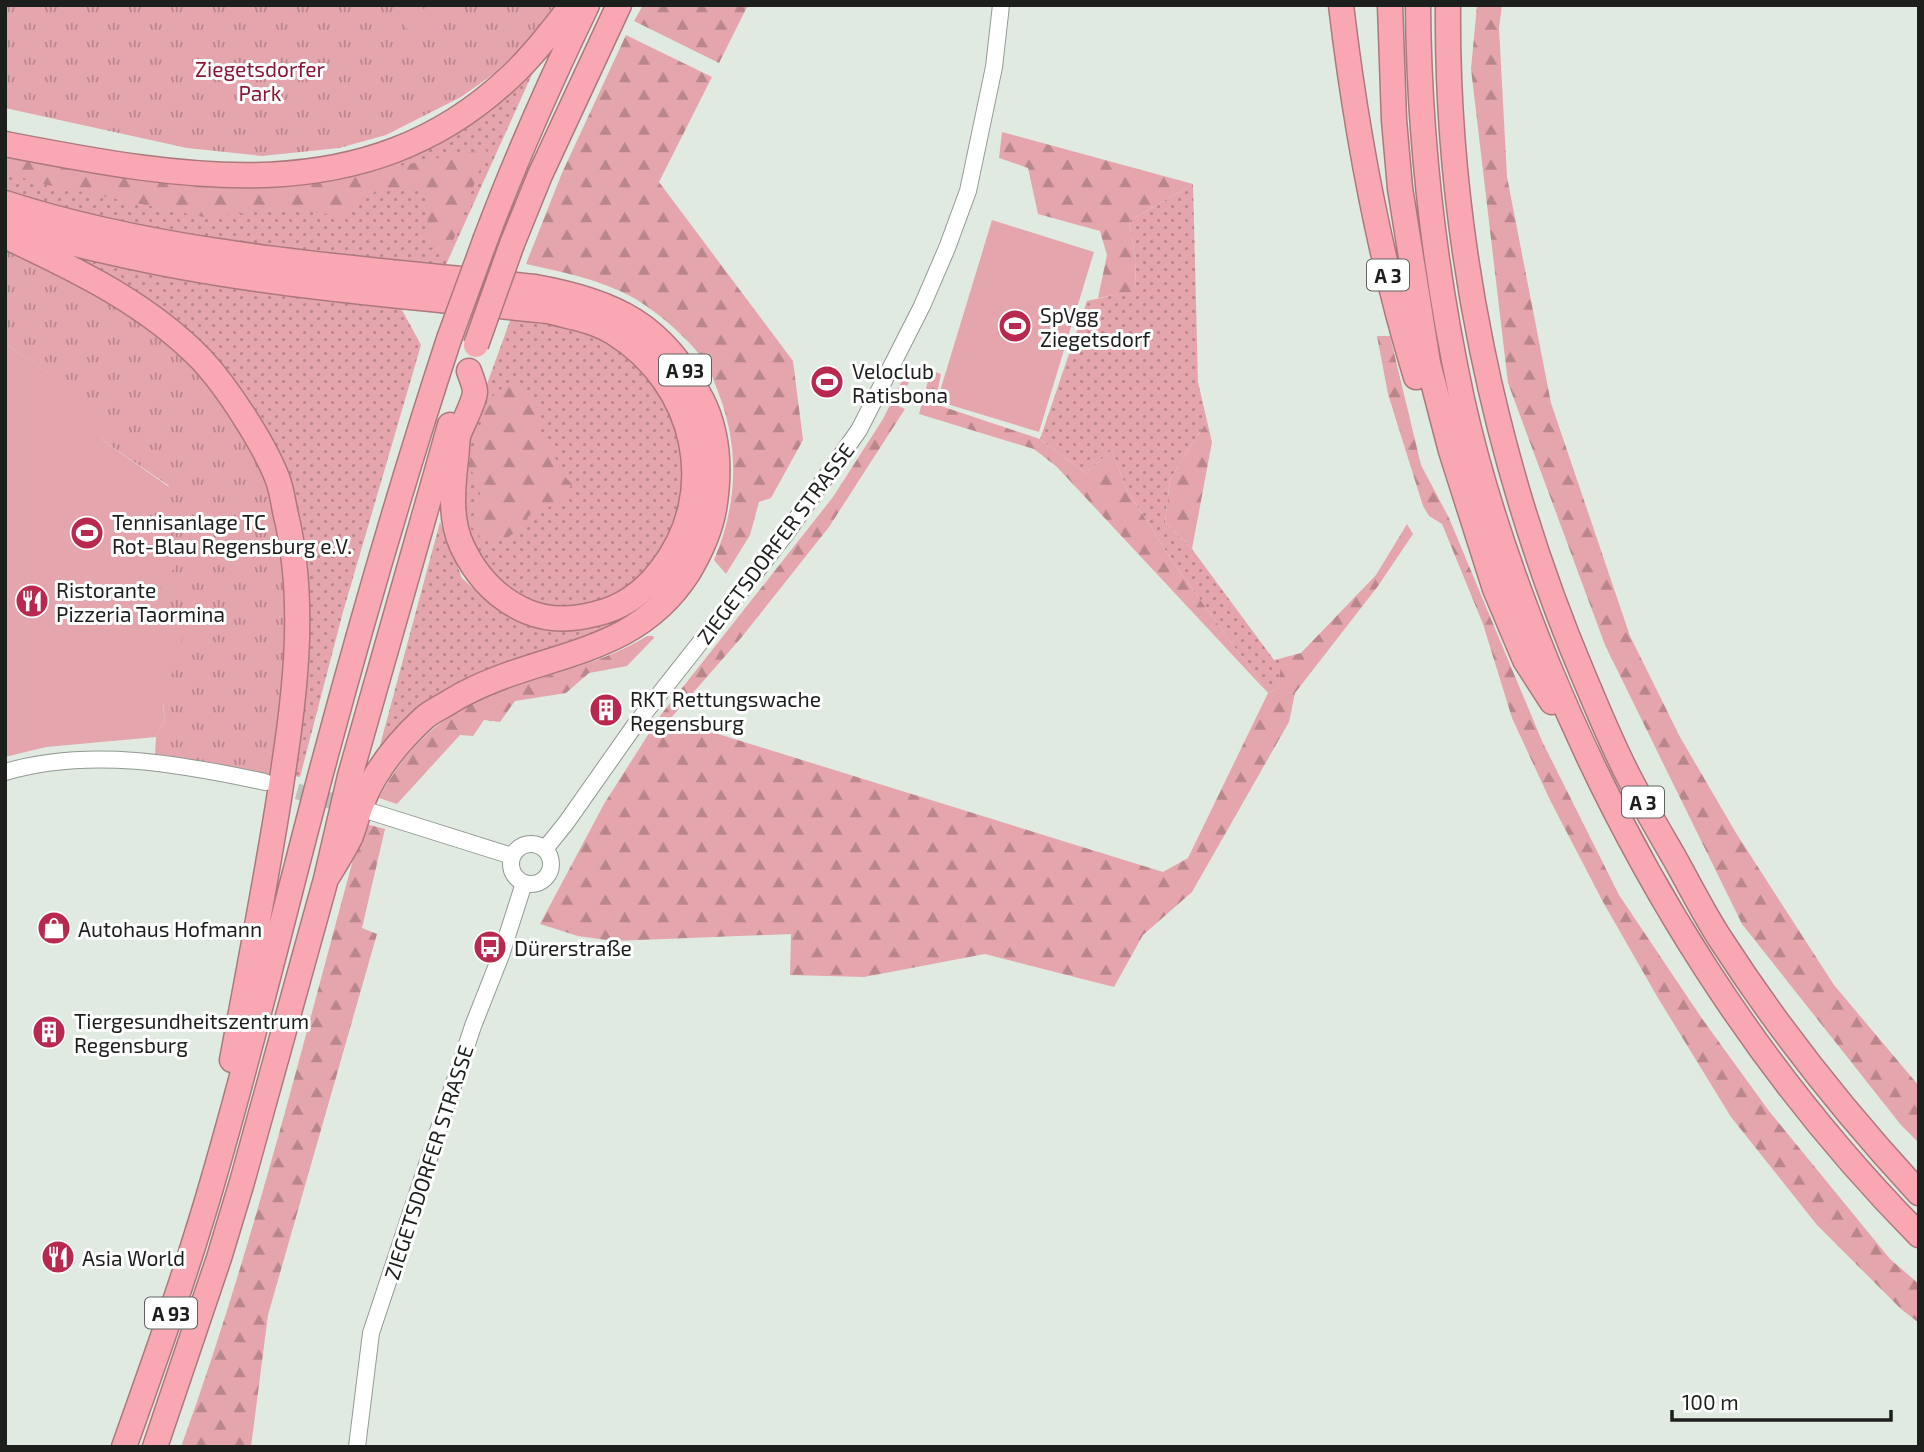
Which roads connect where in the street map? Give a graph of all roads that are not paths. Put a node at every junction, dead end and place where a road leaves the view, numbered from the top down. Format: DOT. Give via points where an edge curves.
graph roads {
  1 [pos="572,5"];
  2 [pos="587,5"];
  3 [pos="619,5"];
  4 [pos="1001,5"];
  5 [pos="1341,5"];
  6 [pos="1390,5"];
  7 [pos="1418,5"];
  8 [pos="1448,5"];
  9 [pos="1456,5"];
  10 [pos="1448,37"];
  11 [pos="5,144"];
  12 [pos="5,203"];
  13 [pos="5,226"];
  14 [pos="5,237"];
  15 [pos="469,371"];
  16 [pos="1477,534"];
  17 [pos="1578,739"];
  18 [pos="5,772"];
  19 [pos="265,782"];
  20 [pos="372,812"];
  21 [pos="545,849"];
  22 [pos="512,856"];
  23 [pos="326,879"];
  24 [pos="524,883"];
  25 [pos="214,1178"];
  26 [pos="1919,1193"];
  27 [pos="1919,1235"];
  28 [pos="124,1447"];
  29 [pos="155,1447"];
  30 [pos="357,1447"];
  1 -- 11 [label="highway" via="509,78 465,113 397,149 329,170 280,176 205,175"];
  2 -- 25 [label="highway, A 93, bridge" via="524,140 486,238 392,518"];
  3 -- 15 [label="highway, A 93, bridge" via="540,174"];
  4 -- 21 [label="street, ZIEGETSDORFER STRASSE" via="968,191 922,306 859,430 793,525 635,725"];
  5 -- 16 [label="highway, A 3" via="1355,109 1385,264 1430,420"];
  6 -- 16 [label="highway, A 3" via="1400,188 1420,318 1451,451"];
  7 -- 17 [label="highway, A 3" via="1420,100 1434,242 1462,401 1505,555"];
  8 -- 10 [label="highway, A 3"];
  9 -- 10 [label="highway"];
  10 -- 26 [label="highway, A 3" via="1456,178 1483,351 1531,535 1576,657 1629,778 1720,939 1798,1051"];
  12 -- 23 [label="highway, A 93" via="187,246 568,293 614,308 658,338 674,354 708,412 718,468 713,516 697,557 669,599 624,634 475,687 426,716 389,755"];
  13 -- 15 [label="highway, A 93" via="183,267 275,282 548,312 612,331 662,375 681,408 694,464 693,497 683,533 651,583 631,600 583,617 538,616 494,592 473,568 461,543 452,485 458,438 475,392"];
  14 -- 25 [label="highway" via="74,269 146,313 202,361 242,414 277,476 289,527 297,578 292,716 265,890 214,1129"];
  15 -- 23 [label="highway, A 93" via="441,451 350,776"];
  16 -- 17 [label="highway, A 3" via="1525,660"];
  17 -- 27 [label="highway, A 3" via="1637,856 1726,1000 1831,1137"];
  18 -- 19 [label="street" via="58,761 118,760 202,768"];
  20 -- 22 [label="street"];
  21 -- 22 [label="street" via="523,845"];
  21 -- 24 [label="street" via="550,872 539,883"];
  22 -- 24 [label="street" via="512,872"];
  23 -- 29 [label="highway, A 93" via="234,1207"];
  24 -- 30 [label="street, ZIEGETSDORFER STRASSE" via="371,1333"];
  25 -- 28 [label="highway, A 93"];
}
